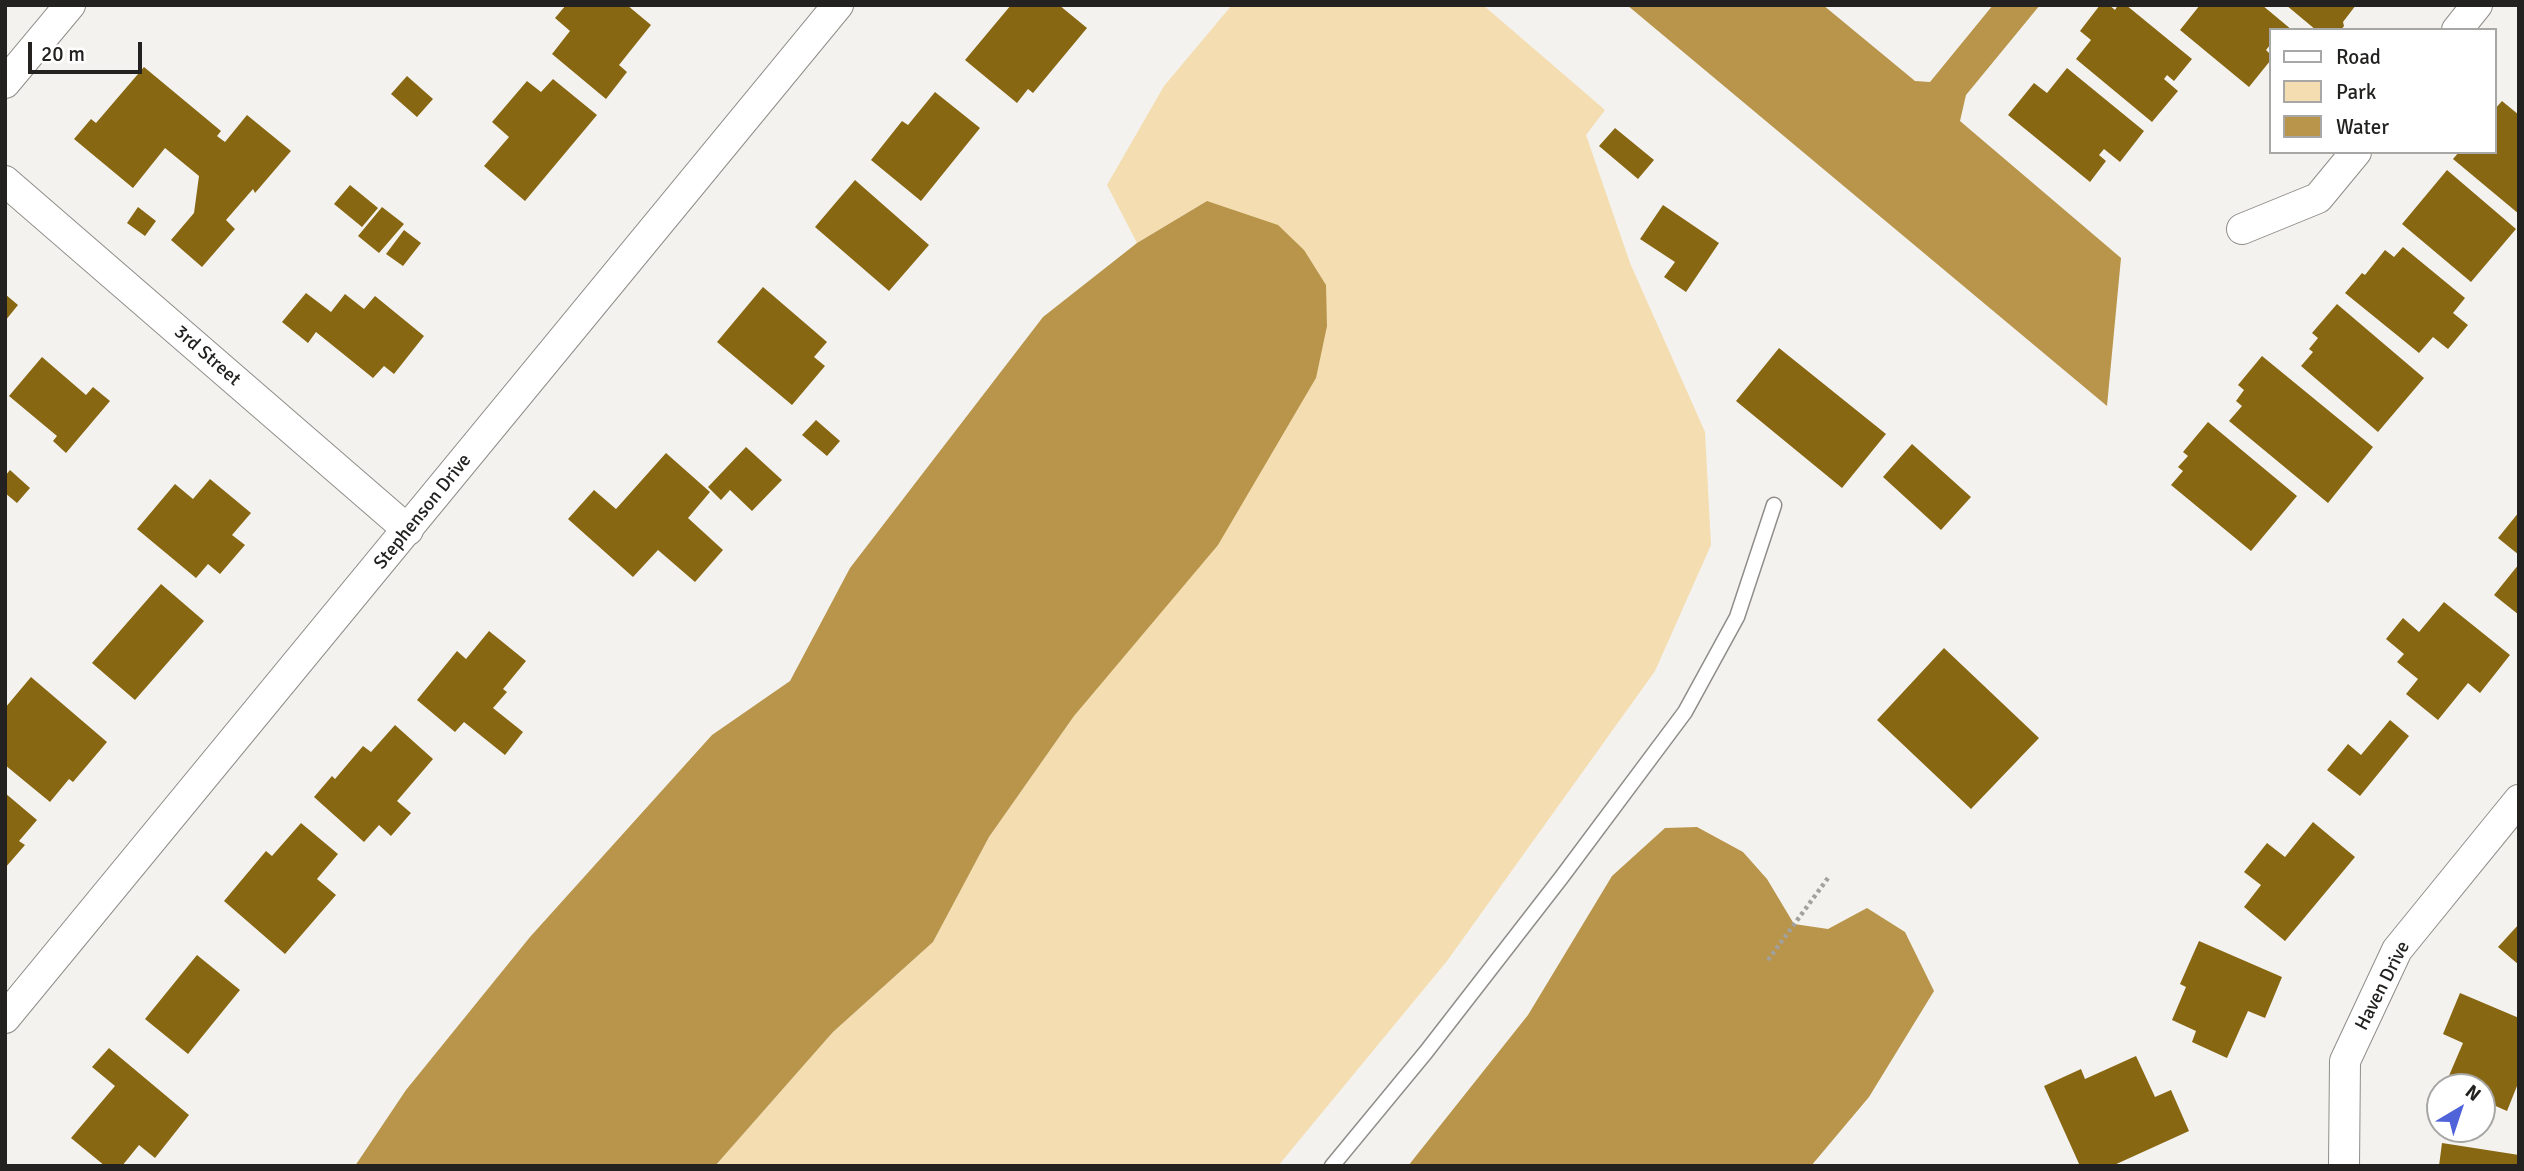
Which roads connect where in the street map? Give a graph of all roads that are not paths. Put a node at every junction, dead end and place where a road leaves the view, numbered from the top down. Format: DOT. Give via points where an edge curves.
graph roads {
  1 [pos="70,5"];
  2 [pos="838,5"];
  3 [pos="2477,5"];
  4 [pos="2459,28"];
  5 [pos="5,83"];
  6 [pos="2354,154"];
  7 [pos="5,181"];
  8 [pos="2242,229"];
  9 [pos="1774,505"];
  10 [pos="408,530"];
  11 [pos="2519,800"];
  12 [pos="5,1018"];
  13 [pos="1332,1166"];
  14 [pos="2344,1166"];
  1 -- 5 [label="street"];
  2 -- 10 [label="street, Stephenson Drive"];
  3 -- 4 [label="street"];
  6 -- 8 [label="street" via="2318,198"];
  7 -- 10 [label="street, 3rd Street"];
  9 -- 13 [label="lane" via="1737,617 1685,712 1426,1052"];
  10 -- 12 [label="street, Stephenson Drive"];
  11 -- 14 [label="street, Haven Drive" via="2397,950 2345,1061"];
}
